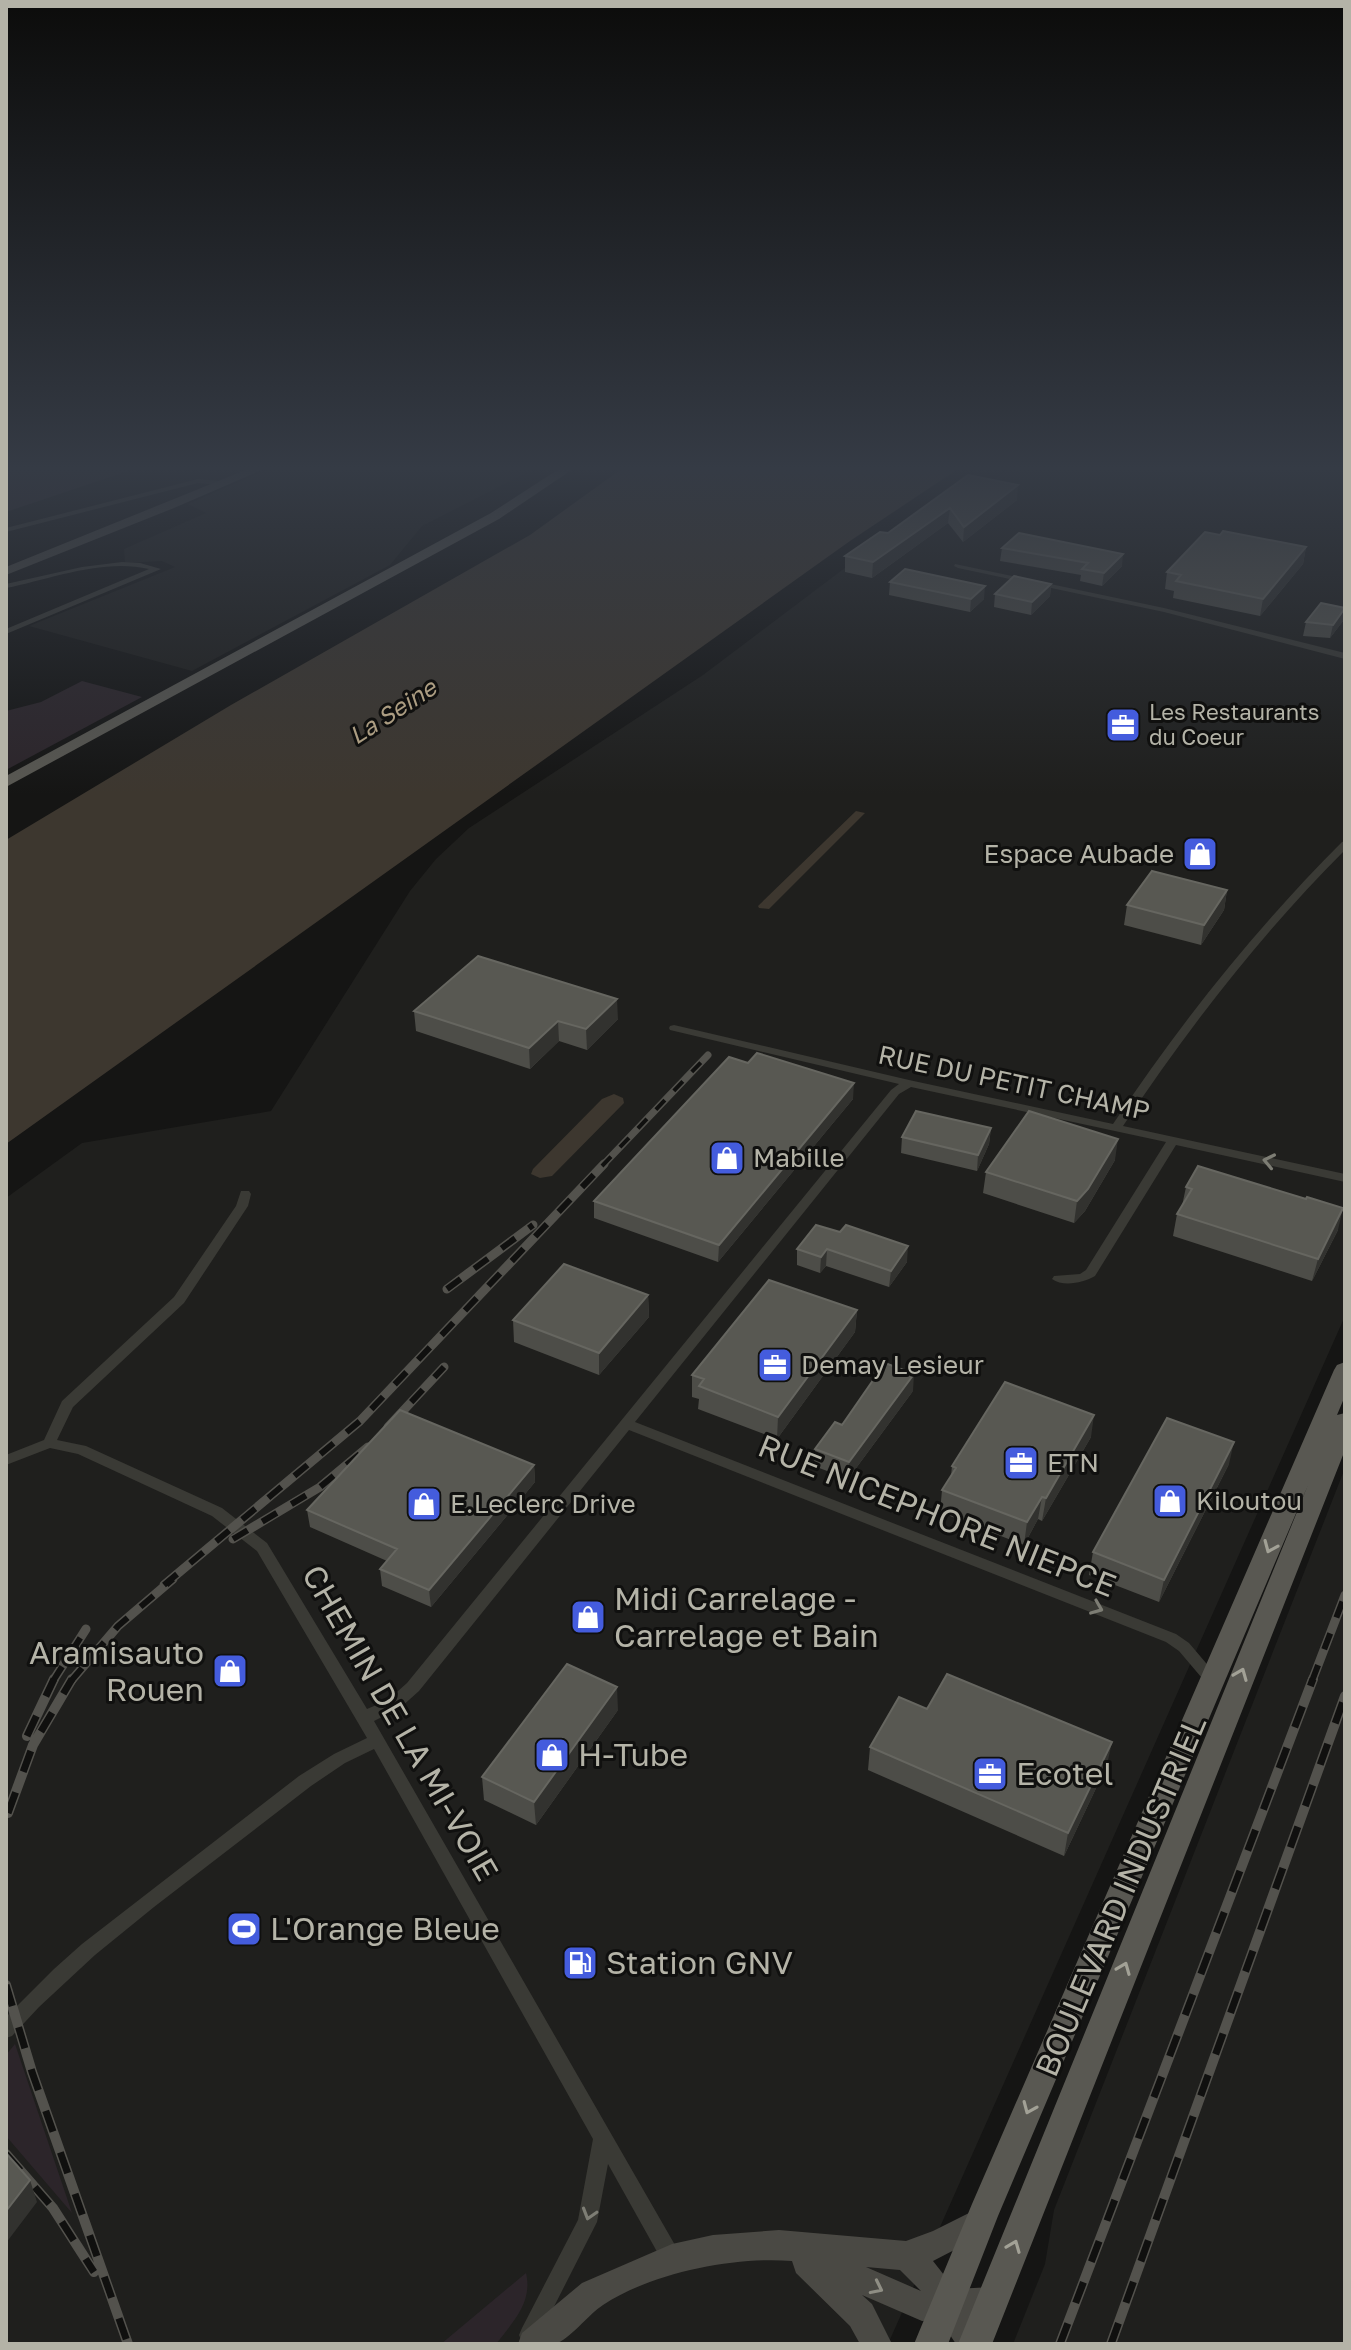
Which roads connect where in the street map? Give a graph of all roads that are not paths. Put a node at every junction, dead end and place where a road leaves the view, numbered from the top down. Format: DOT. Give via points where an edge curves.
graph roads {
  1 [pos="66,575"];
  2 [pos="143,575"];
  3 [pos="387,575"];
  4 [pos="999,575"];
  5 [pos="6,586"];
  6 [pos="6,632"];
  7 [pos="1345,656"];
  8 [pos="6,782"];
  9 [pos="1345,844"];
  10 [pos="674,1028"];
  11 [pos="909,1083"];
  12 [pos="1116,1128"];
  13 [pos="1173,1140"];
  14 [pos="1345,1178"];
  15 [pos="245,1194"];
  16 [pos="1058,1279"];
  17 [pos="1345,1370"];
  18 [pos="1345,1421"];
  19 [pos="626,1424"];
  20 [pos="49,1443"];
  21 [pos="1318,1458"];
  22 [pos="6,1460"];
  23 [pos="1213,1682"];
  24 [pos="364,1718"];
  25 [pos="377,1741"];
  26 [pos="6,2030"];
  27 [pos="603,2138"];
  28 [pos="981,2221"];
  29 [pos="779,2245"];
  30 [pos="906,2256"];
  31 [pos="672,2259"];
  32 [pos="806,2263"];
  33 [pos="992,2302"];
  34 [pos="948,2304"];
  35 [pos="525,2344"];
  36 [pos="533,2344"];
  37 [pos="877,2344"];
  38 [pos="931,2344"];
  39 [pos="974,2344"];
  1 -- 5 [label="street"];
  2 -- 6 [label="street"];
  3 -- 8 [label="main road"];
  4 -- 7 [label="street"];
  9 -- 12 [label="street" via="1281,908 1219,983"];
  10 -- 11 [label="street, RUE DU PETIT CHAMP"];
  11 -- 12 [label="street, RUE DU PETIT CHAMP"];
  11 -- 19 [label="street" via="895,1092"];
  12 -- 13 [label="street, RUE DU PETIT CHAMP"];
  14 -- 13 [label="street, RUE DU PETIT CHAMP, one-way"];
  13 -- 16 [label="street" via="1091,1273"];
  15 -- 20 [label="street" via="189,1288 67,1404"];
  17 -- 21 [label="main road"];
  18 -- 21 [label="main road"];
  19 -- 23 [label="street, RUE NICEPHORE NIEPCE, one-way" via="1171,1638"];
  19 -- 24 [label="street" via="413,1687 394,1704"];
  20 -- 22 [label="street"];
  20 -- 24 [label="street, CHEMIN DE LA MI-VOIE" via="81,1450 217,1512 262,1547"];
  21 -- 23 [label="main road, BOULEVARD INDUSTRIEL, one-way"];
  33 -- 21 [label="main road, BOULEVARD INDUSTRIEL, one-way"];
  23 -- 28 [label="main road, BOULEVARD INDUSTRIEL, one-way"];
  24 -- 25 [label="street, CHEMIN DE LA MI-VOIE"];
  25 -- 26 [label="street" via="313,1775 133,1912 76,1959"];
  25 -- 27 [label="street, CHEMIN DE LA MI-VOIE"];
  27 -- 31 [label="street, CHEMIN DE LA MI-VOIE"];
  27 -- 35 [label="street, one-way" via="587,2222"];
  28 -- 30 [label="main road"];
  28 -- 34 [label="main road, BOULEVARD INDUSTRIEL"];
  29 -- 30 [label="main road"];
  29 -- 31 [label="main road"];
  29 -- 32 [label="main road"];
  30 -- 34 [label="main road"];
  31 -- 36 [label="main road" via="593,2294"];
  32 -- 34 [label="main road, one-way" via="914,2304"];
  32 -- 37 [label="main road" via="861,2315"];
  33 -- 34 [label="main road"];
  33 -- 39 [label="main road, BOULEVARD INDUSTRIEL"];
  34 -- 38 [label="main road, BOULEVARD INDUSTRIEL"];
  34 -- 39 [label="main road"];
}
